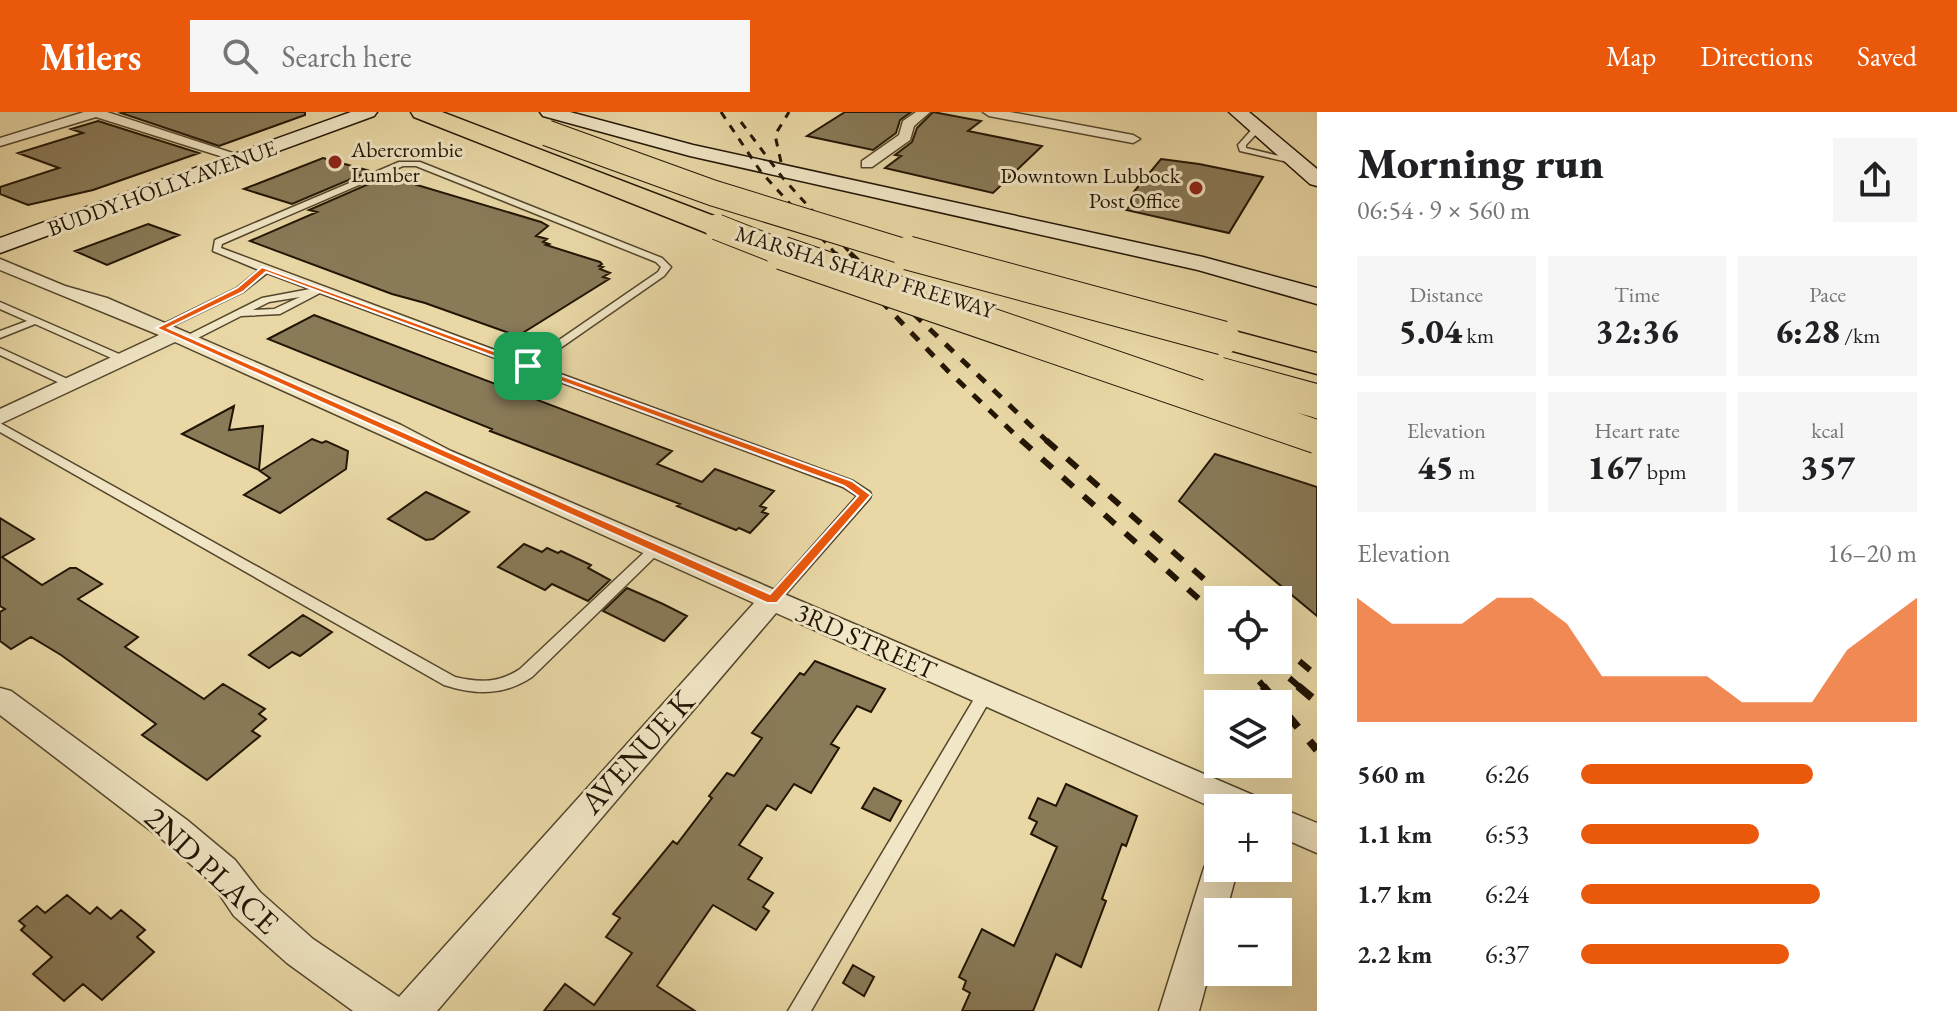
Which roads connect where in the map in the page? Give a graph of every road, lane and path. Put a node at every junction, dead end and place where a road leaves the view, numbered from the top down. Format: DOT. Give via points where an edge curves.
graph roads {
  1 [pos="96,112"];
  2 [pos="422,112"];
  3 [pos="581,112"];
  4 [pos="924,112"];
  5 [pos="989,112"];
  6 [pos="1238,112"];
  7 [pos="360,113"];
  8 [pos="535,123"];
  9 [pos="1133,139"];
  10 [pos="0,142"];
  11 [pos="244,159"];
  12 [pos="867,164"];
  13 [pos="1317,180"];
  14 [pos="717,227"];
  15 [pos="0,246"];
  16 [pos="0,264"];
  17 [pos="265,269"];
  18 [pos="1311,277"];
  19 [pos="240,290"];
  20 [pos="322,290"];
  21 [pos="1317,296"];
  22 [pos="266,300"];
  23 [pos="0,305"];
  24 [pos="240,313"];
  25 [pos="35,321"];
  26 [pos="173,334"];
  27 [pos="0,335"];
  28 [pos="0,351"];
  29 [pos="122,359"];
  30 [pos="1317,362"];
  31 [pos="528,366"];
  32 [pos="70,384"];
  33 [pos="1317,401"];
  34 [pos="0,417"];
  35 [pos="0,427"];
  36 [pos="1317,437"];
  37 [pos="656,549"];
  38 [pos="772,600"];
  39 [pos="986,693"];
  40 [pos="0,699"];
  41 [pos="1213,794"];
  42 [pos="1292,827"];
  43 [pos="1317,838"];
  44 [pos="1217,882"];
  45 [pos="386,1011"];
  46 [pos="412,1011"];
  47 [pos="799,1011"];
  48 [pos="1180,1011"];
  1 -- 10 [label="street"];
  1 -- 11 [label="street"];
  2 -- 14 [label="highway, MARSHA SHARP FREEWAY"];
  3 -- 18 [label="main road"];
  4 -- 12 [label="street" via="908,124 905,137"];
  5 -- 9 [label="street"];
  6 -- 13 [label="main road"];
  7 -- 11 [label="main road, BUDDY HOLLY AVENUE"];
  8 -- 21 [label="main road, MARSHA SHARP FREEWAY" via="690,150 1218,267"];
  8 -- 30 [label="highway, MARSHA SHARP FREEWAY, bridge" via="743,205"];
  11 -- 15 [label="main road, BUDDY HOLLY AVENUE"];
  14 -- 33 [label="highway, MARSHA SHARP FREEWAY, bridge"];
  14 -- 36 [label="highway, bridge"];
  16 -- 26 [label="street, 3RD STREET"];
  17 -- 19 [label="lane"];
  17 -- 20 [label="lane"];
  17 -- 31 [label="lane" via="216,249 218,242 402,164 417,164 666,267"];
  19 -- 22 [label="lane" via="262,294"];
  19 -- 26 [label="lane"];
  20 -- 22 [label="lane"];
  20 -- 24 [label="lane" via="276,312"];
  20 -- 31 [label="lane"];
  22 -- 24 [label="lane"];
  23 -- 25 [label="lane"];
  24 -- 26 [label="lane"];
  25 -- 27 [label="lane"];
  25 -- 29 [label="lane"];
  26 -- 29 [label="street"];
  26 -- 37 [label="street, 3RD STREET"];
  28 -- 32 [label="lane"];
  29 -- 32 [label="street"];
  31 -- 38 [label="lane, AVENUE K" via="848,484 865,495"];
  32 -- 34 [label="street"];
  35 -- 37 [label="lane" via="450,681 479,689 513,683 526,673"];
  37 -- 38 [label="street, 3RD STREET"];
  38 -- 39 [label="street, 3RD STREET"];
  38 -- 46 [label="street, AVENUE K"];
  39 -- 41 [label="street, 3RD STREET"];
  39 -- 47 [label="lane"];
  40 -- 45 [label="street, 2ND PLACE" via="175,830 300,951"];
  42 -- 43 [label="street"];
  44 -- 48 [label="street"];
}
